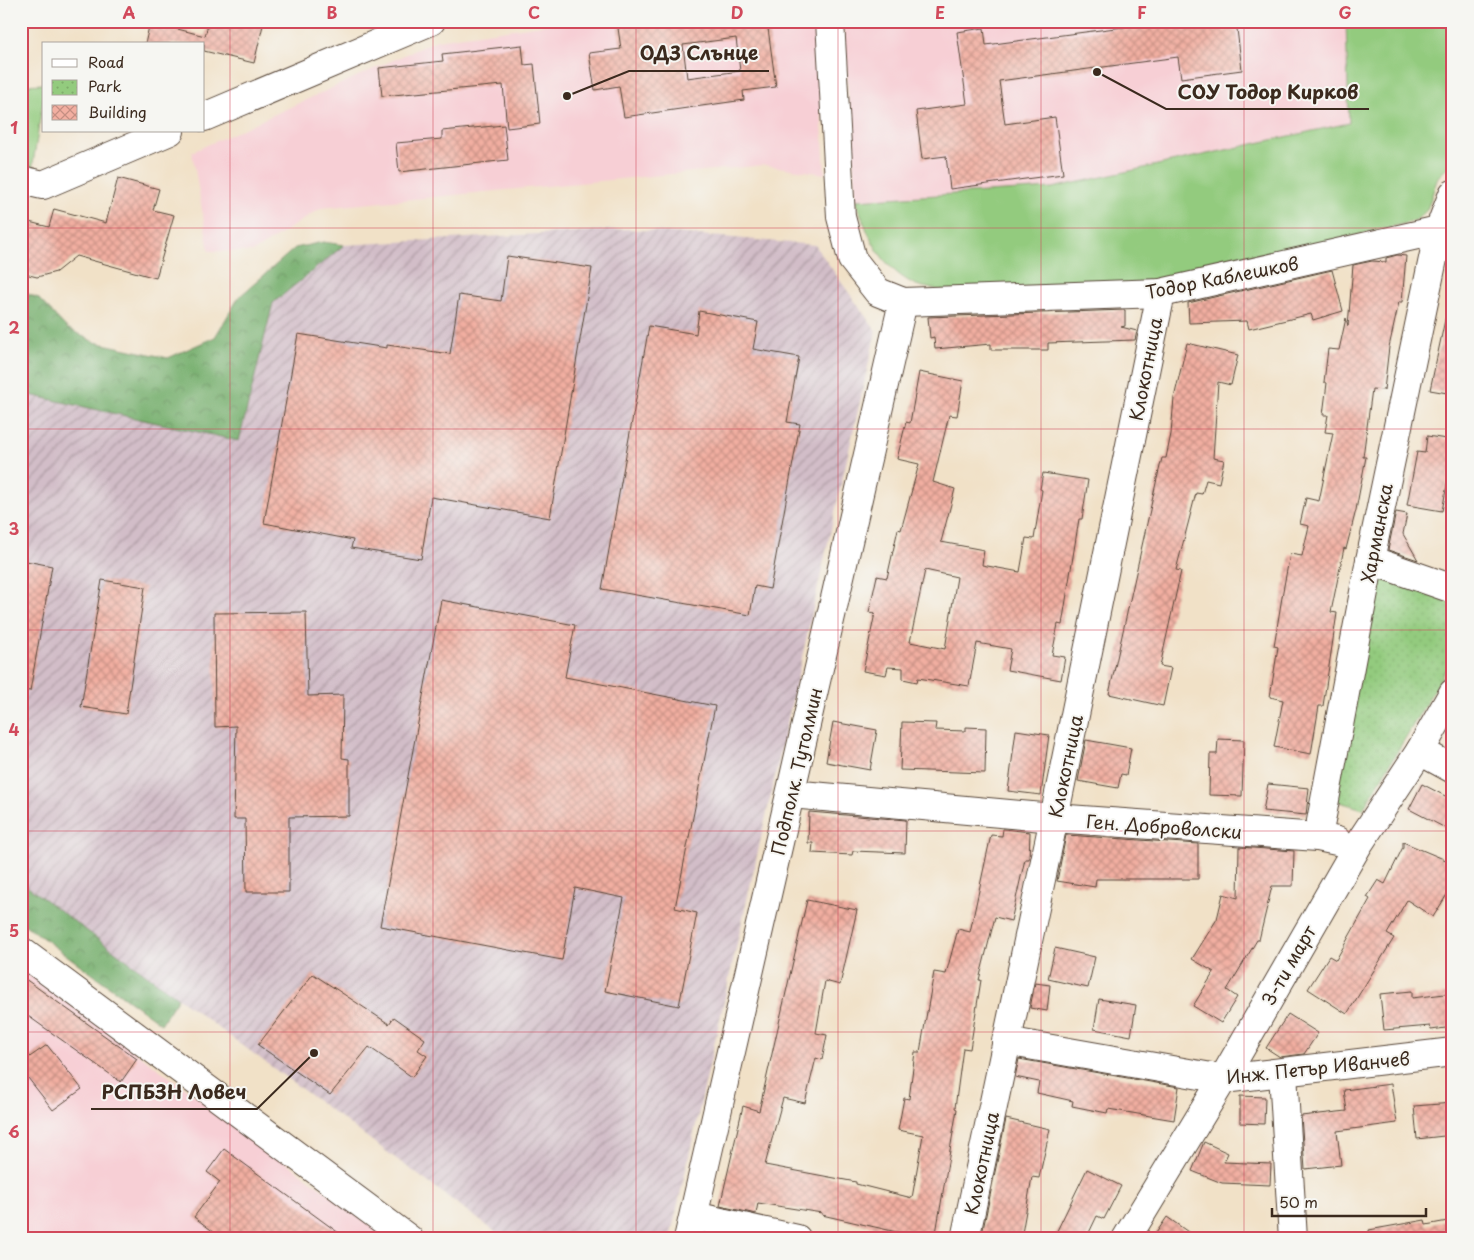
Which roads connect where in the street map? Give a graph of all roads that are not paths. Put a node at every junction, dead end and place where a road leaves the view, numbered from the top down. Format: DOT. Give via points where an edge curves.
graph roads {
  1 [pos="431,21"];
  2 [pos="830,21"];
  3 [pos="205,117"];
  4 [pos="168,132"];
  5 [pos="21,180"];
  6 [pos="1453,194"];
  7 [pos="1439,230"];
  8 [pos="1161,293"];
  9 [pos="903,302"];
  10 [pos="1370,560"];
  11 [pos="1453,589"];
  12 [pos="1453,693"];
  13 [pos="1420,751"];
  14 [pos="1453,769"];
  15 [pos="790,794"];
  16 [pos="1054,818"];
  17 [pos="1318,837"];
  18 [pos="1358,845"];
  19 [pos="21,951"];
  20 [pos="1006,1041"];
  21 [pos="1453,1052"];
  22 [pos="1283,1073"];
  23 [pos="1223,1079"];
  24 [pos="691,1227"];
  25 [pos="410,1239"];
  26 [pos="797,1239"];
  27 [pos="965,1239"];
  28 [pos="1126,1239"];
  29 [pos="1293,1239"];
  1 -- 3 [label="street"];
  2 -- 9 [label="street" via="841,216 852,259 878,292"];
  4 -- 5 [label="street" via="43,185"];
  6 -- 7 [label="street"];
  7 -- 8 [label="street, Тодор Каблешков"];
  7 -- 10 [label="street, Харманска"];
  8 -- 9 [label="street, Тодор Каблешков"];
  8 -- 16 [label="street, Клокотница"];
  9 -- 15 [label="street, Подполк. Тутолмин"];
  10 -- 11 [label="street"];
  10 -- 17 [label="street, Харманска"];
  12 -- 13 [label="street, 3-ти март"];
  13 -- 14 [label="street"];
  13 -- 18 [label="street, 3-ти март"];
  15 -- 16 [label="street, Ген. Доброволски"];
  15 -- 24 [label="street, Подполк. Тутолмин"];
  16 -- 17 [label="street, Ген. Доброволски"];
  16 -- 20 [label="street, Клокотница"];
  17 -- 18 [label="street, Ген. Доброволски"];
  18 -- 23 [label="street, 3-ти март"];
  19 -- 25 [label="street"];
  20 -- 23 [label="street, Инж. Петър Иванчев"];
  20 -- 27 [label="street, Клокотница"];
  21 -- 22 [label="street, Инж. Петър Иванчев"];
  22 -- 23 [label="street, Инж. Петър Иванчев"];
  22 -- 29 [label="street"];
  23 -- 28 [label="street, 3-ти март"];
  24 -- 26 [label="street"];
}
